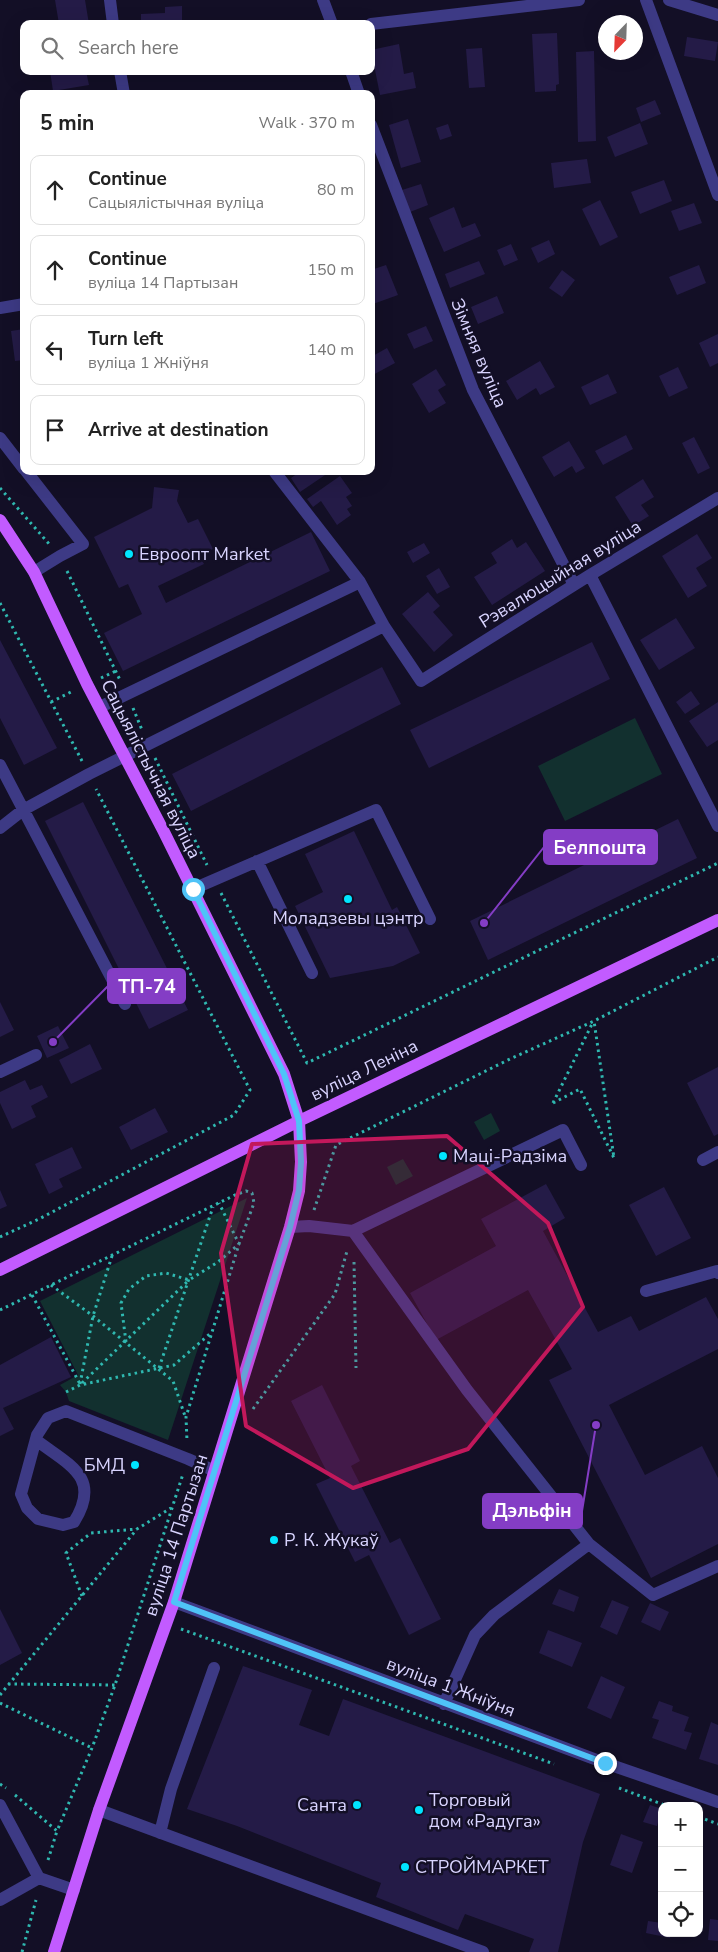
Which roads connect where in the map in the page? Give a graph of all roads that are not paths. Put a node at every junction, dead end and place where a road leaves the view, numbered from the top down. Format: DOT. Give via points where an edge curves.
graph roads {
  1 [pos="110,0"];
  2 [pos="323,0"];
  3 [pos="579,0"];
  4 [pos="646,0"];
  5 [pos="669,0"];
  6 [pos="718,14"];
  7 [pos="112,20"];
  8 [pos="330,20"];
  9 [pos="375,24"];
  10 [pos="121,75"];
  11 [pos="352,75"];
  12 [pos="123,90"];
  13 [pos="358,90"];
  14 [pos="375,135"];
  15 [pos="718,195"];
  16 [pos="20,305"];
  17 [pos="0,308"];
  18 [pos="0,438"];
  19 [pos="20,464"];
  20 [pos="29,475"];
  21 [pos="277,475"];
  22 [pos="718,498"];
  23 [pos="0,520"];
  24 [pos="34,572"];
  25 [pos="590,575"];
  26 [pos="360,582"];
  27 [pos="574,585"];
  28 [pos="384,626"];
  29 [pos="100,707"];
  30 [pos="125,755"];
  31 [pos="0,765"];
  32 [pos="24,810"];
  33 [pos="718,826"];
  34 [pos="0,828"];
  35 [pos="257,861"];
  36 [pos="193,889"];
  37 [pos="430,919"];
  38 [pos="718,920"];
  39 [pos="312,974"];
  40 [pos="125,1004"];
  41 [pos="36,1055"];
  42 [pos="0,1072"];
  43 [pos="299,1121"];
  44 [pos="718,1152"];
  45 [pos="703,1160"];
  46 [pos="580,1165"];
  47 [pos="290,1227"];
  48 [pos="353,1231"];
  49 [pos="0,1270"];
  50 [pos="718,1273"];
  51 [pos="646,1290"];
  52 [pos="36,1440"];
  53 [pos="214,1472"];
  54 [pos="589,1544"];
  55 [pos="718,1566"];
  56 [pos="174,1602"];
  57 [pos="214,1668"];
  58 [pos="444,1704"];
  59 [pos="718,1802"];
  60 [pos="0,1805"];
  61 [pos="99,1810"];
  62 [pos="160,1833"];
  63 [pos="39,1878"];
  64 [pos="74,1890"];
  65 [pos="0,1900"];
  66 [pos="54,1952"];
  67 [pos="483,1952"];
  1 -- 7 [label="street"];
  2 -- 8 [label="street"];
  3 -- 9 [label="street"];
  4 -- 15 [label="street"];
  5 -- 6 [label="street"];
  10 -- 12 [label="street"];
  11 -- 13 [label="street"];
  14 -- 27 [label="street, Зімняя вуліца" via="473,390"];
  16 -- 17 [label="street"];
  18 -- 19 [label="street"];
  20 -- 24 [label="street" via="83,544"];
  21 -- 26 [label="street"];
  22 -- 25 [label="street, Рэвалюцыйная вуліца"];
  23 -- 24 [label="main road, Сацыялістычная вуліца"];
  24 -- 29 [label="main road, Сацыялістычная вуліца"];
  25 -- 27 [label="street, Рэвалюцыйная вуліца"];
  25 -- 33 [label="street"];
  26 -- 28 [label="street"];
  26 -- 29 [label="street"];
  27 -- 28 [label="street, Рэвалюцыйная вуліца" via="421,681"];
  28 -- 30 [label="street"];
  29 -- 30 [label="main road, Сацыялістычная вуліца"];
  30 -- 32 [label="street"];
  30 -- 36 [label="main road, Сацыялістычная вуліца"];
  31 -- 32 [label="street"];
  32 -- 34 [label="street"];
  32 -- 40 [label="street"];
  35 -- 36 [label="street"];
  35 -- 37 [label="street" via="376,810"];
  35 -- 39 [label="street"];
  36 -- 43 [label="main road, Сацыялістычная вуліца" via="284,1074"];
  38 -- 43 [label="main road, вуліца Леніна"];
  41 -- 42 [label="street"];
  43 -- 47 [label="main road, вуліца 14 Партызан" via="299,1190"];
  43 -- 49 [label="main road, вуліца Леніна"];
  44 -- 45 [label="street"];
  46 -- 48 [label="street" via="563,1130"];
  47 -- 48 [label="street"];
  47 -- 53 [label="main road, вуліца 14 Партызан"];
  48 -- 54 [label="street" via="467,1390"];
  50 -- 51 [label="street"];
  52 -- 52 [label="street" via="21,1494 27,1508 44,1521 63,1526 74,1522 84,1507 86,1492 82,1477"];
  52 -- 53 [label="street" via="48,1418 66,1411"];
  53 -- 56 [label="main road, вуліца 14 Партызан"];
  54 -- 55 [label="street" via="653,1595"];
  54 -- 58 [label="street" via="494,1615 475,1635"];
  56 -- 58 [label="street, вуліца 1 Жніўня"];
  56 -- 61 [label="main road, вуліца 14 Партызан"];
  57 -- 62 [label="street" via="171,1789"];
  58 -- 59 [label="street, вуліца 1 Жніўня"];
  60 -- 63 [label="street"];
  61 -- 62 [label="street"];
  61 -- 64 [label="main road, вуліца 14 Партызан"];
  62 -- 67 [label="street"];
  63 -- 64 [label="street"];
  63 -- 65 [label="street"];
  64 -- 66 [label="main road, вуліца 14 Партызан"];
}
